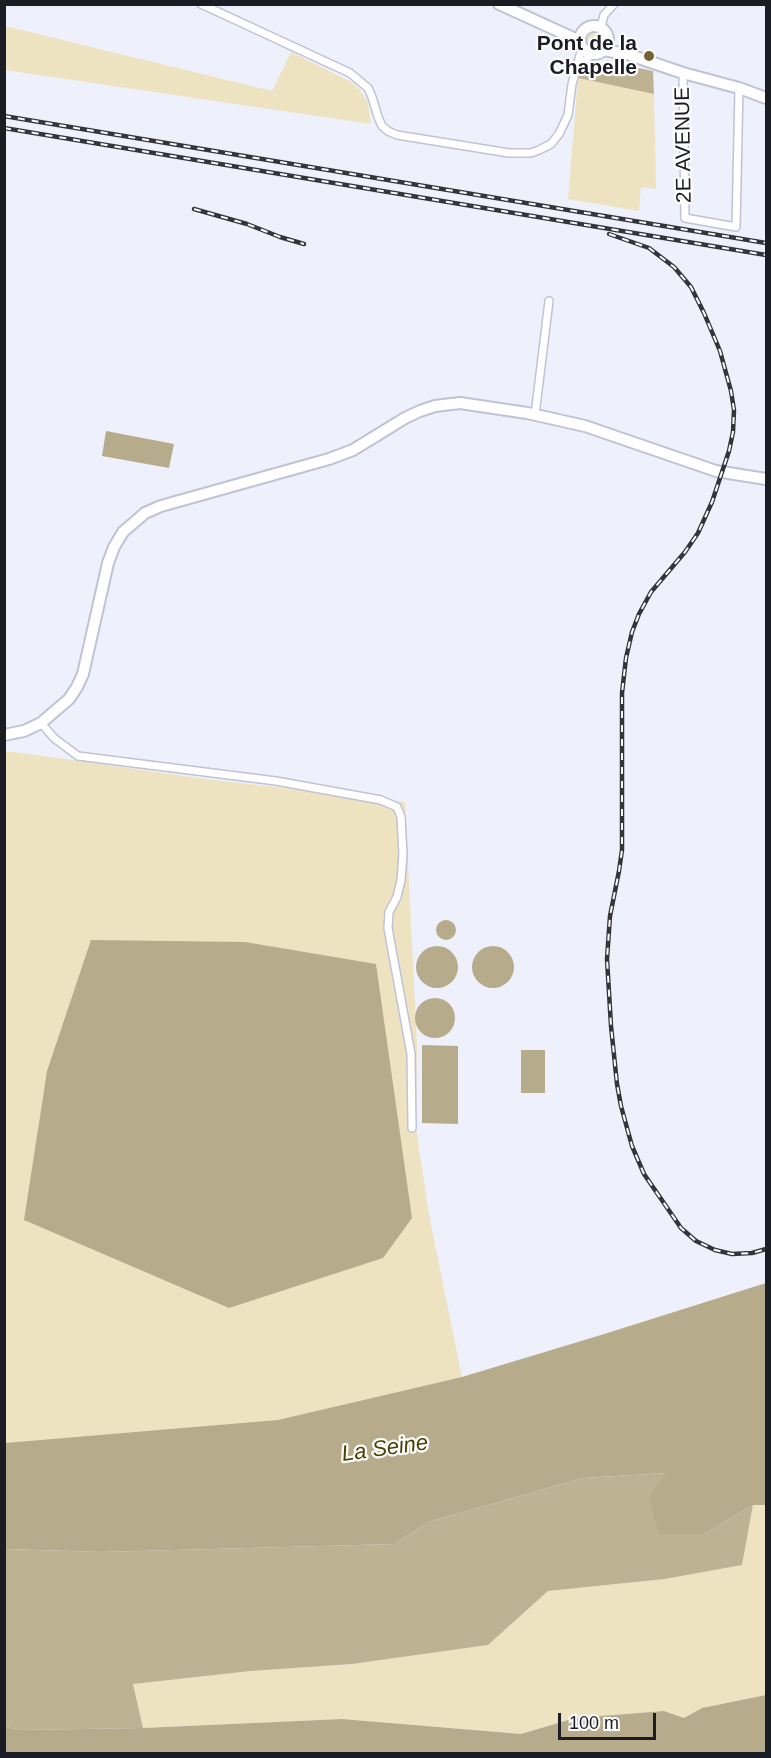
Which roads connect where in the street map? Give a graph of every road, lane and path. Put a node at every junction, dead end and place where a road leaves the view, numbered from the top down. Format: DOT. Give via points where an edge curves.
graph roads {
  1 [pos="201,4"];
  2 [pos="499,4"];
  3 [pos="512,4"];
  4 [pos="614,4"];
  5 [pos="600,27"];
  6 [pos="584,44"];
  7 [pos="606,44"];
  8 [pos="683,73"];
  9 [pos="739,88"];
  10 [pos="766,98"];
  11 [pos="549,301"];
  12 [pos="536,415"];
  13 [pos="766,478"];
  14 [pos="41,723"];
  15 [pos="4,735"];
  16 [pos="412,1128"];
  1 -- 6 [label="street" via="350,73 368,88 382,126 397,135 509,153 531,153 550,144 566,122"];
  2 -- 6 [label="street"];
  3 -- 6 [label="street" via="570,29"];
  4 -- 5 [label="street"];
  5 -- 6 [label="street" via="590,26"];
  5 -- 7 [label="street"];
  6 -- 7 [label="street" via="596,54"];
  7 -- 8 [label="street"];
  8 -- 9 [label="street"];
  8 -- 9 [label="street, 2E AVENUE" via="685,218 736,227"];
  9 -- 10 [label="street"];
  11 -- 12 [label="street"];
  12 -- 13 [label="street" via="596,430 716,471"];
  12 -- 14 [label="street" via="470,404 435,406 329,459 145,513 123,532 114,547 77,687"];
  14 -- 15 [label="street"];
  14 -- 16 [label="street" via="78,756 276,781 381,800 397,807 403,854 401,880 389,912 388,928 411,1054"];
}
